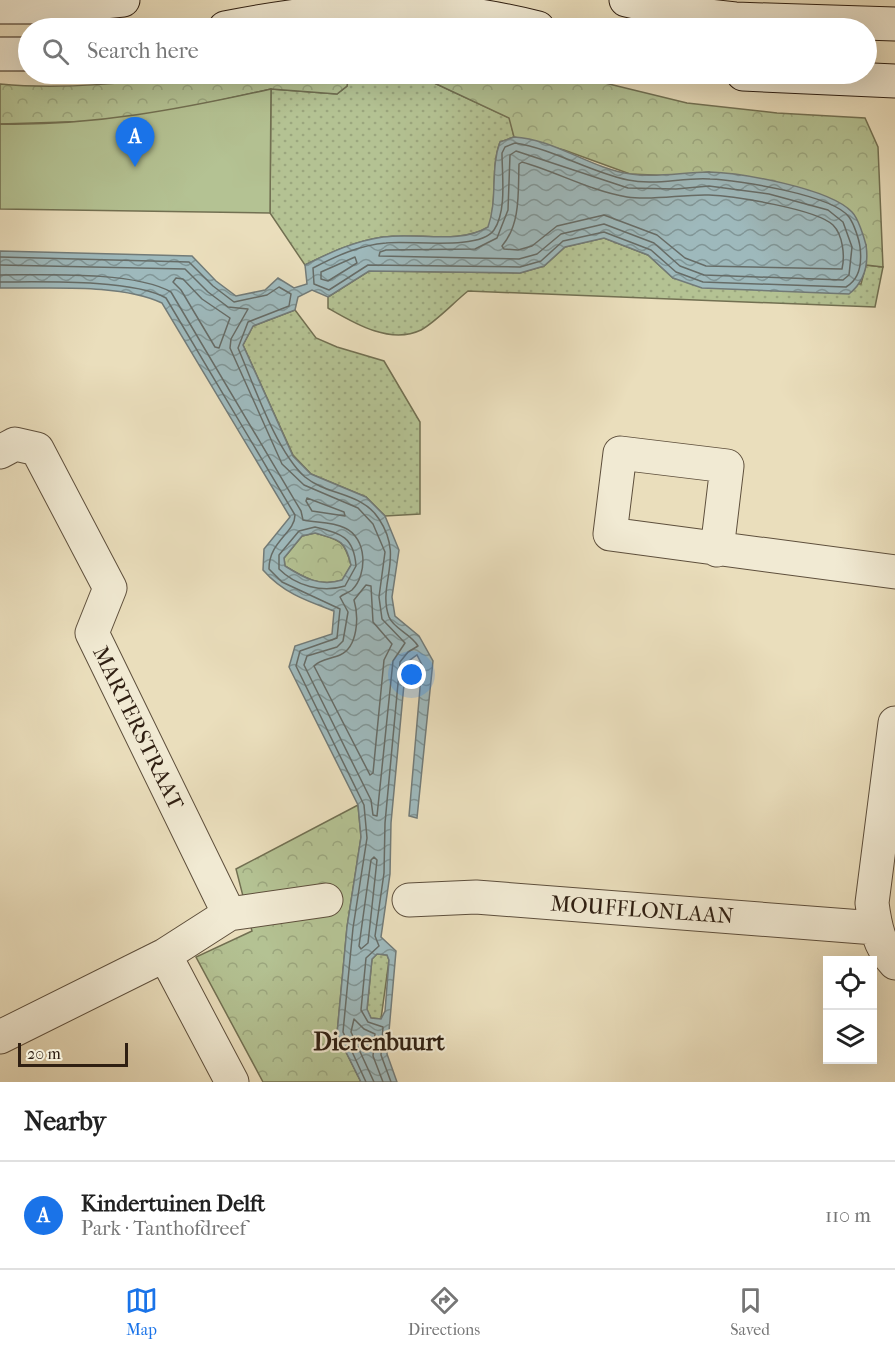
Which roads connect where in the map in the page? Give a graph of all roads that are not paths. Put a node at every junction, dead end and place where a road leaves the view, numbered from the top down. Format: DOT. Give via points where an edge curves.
graph roads {
  1 [pos="123,0"];
  2 [pos="626,0"];
  3 [pos="0,7"];
  4 [pos="278,18"];
  5 [pos="501,18"];
  6 [pos="726,18"];
  7 [pos="877,23"];
  8 [pos="895,24"];
  9 [pos="0,54"];
  10 [pos="18,54"];
  11 [pos="877,80"];
  12 [pos="895,81"];
  13 [pos="0,452"];
  14 [pos="717,550"];
  15 [pos="895,572"];
  16 [pos="895,723"];
  17 [pos="326,900"];
  18 [pos="409,900"];
  19 [pos="229,914"];
  20 [pos="875,928"];
  21 [pos="165,956"];
  22 [pos="895,963"];
  23 [pos="0,1037"];
  24 [pos="232,1082"];
  1 -- 3 [label="street" via="54,7"];
  2 -- 6 [label="street"];
  4 -- 5 [label="street" via="336,7 387,4 452,5"];
  7 -- 8 [label="street"];
  9 -- 10 [label="street"];
  11 -- 12 [label="street"];
  13 -- 19 [label="street, MARTERSTRAAT" via="15,444 37,448 110,588 92,633"];
  14 -- 15 [label="street"];
  16 -- 20 [label="street" via="872,903"];
  17 -- 19 [label="street"];
  18 -- 20 [label="street, MOUFFLONLAAN" via="476,897"];
  19 -- 21 [label="street"];
  20 -- 22 [label="street" via="884,951"];
  21 -- 23 [label="street"];
  21 -- 24 [label="street"];
}
